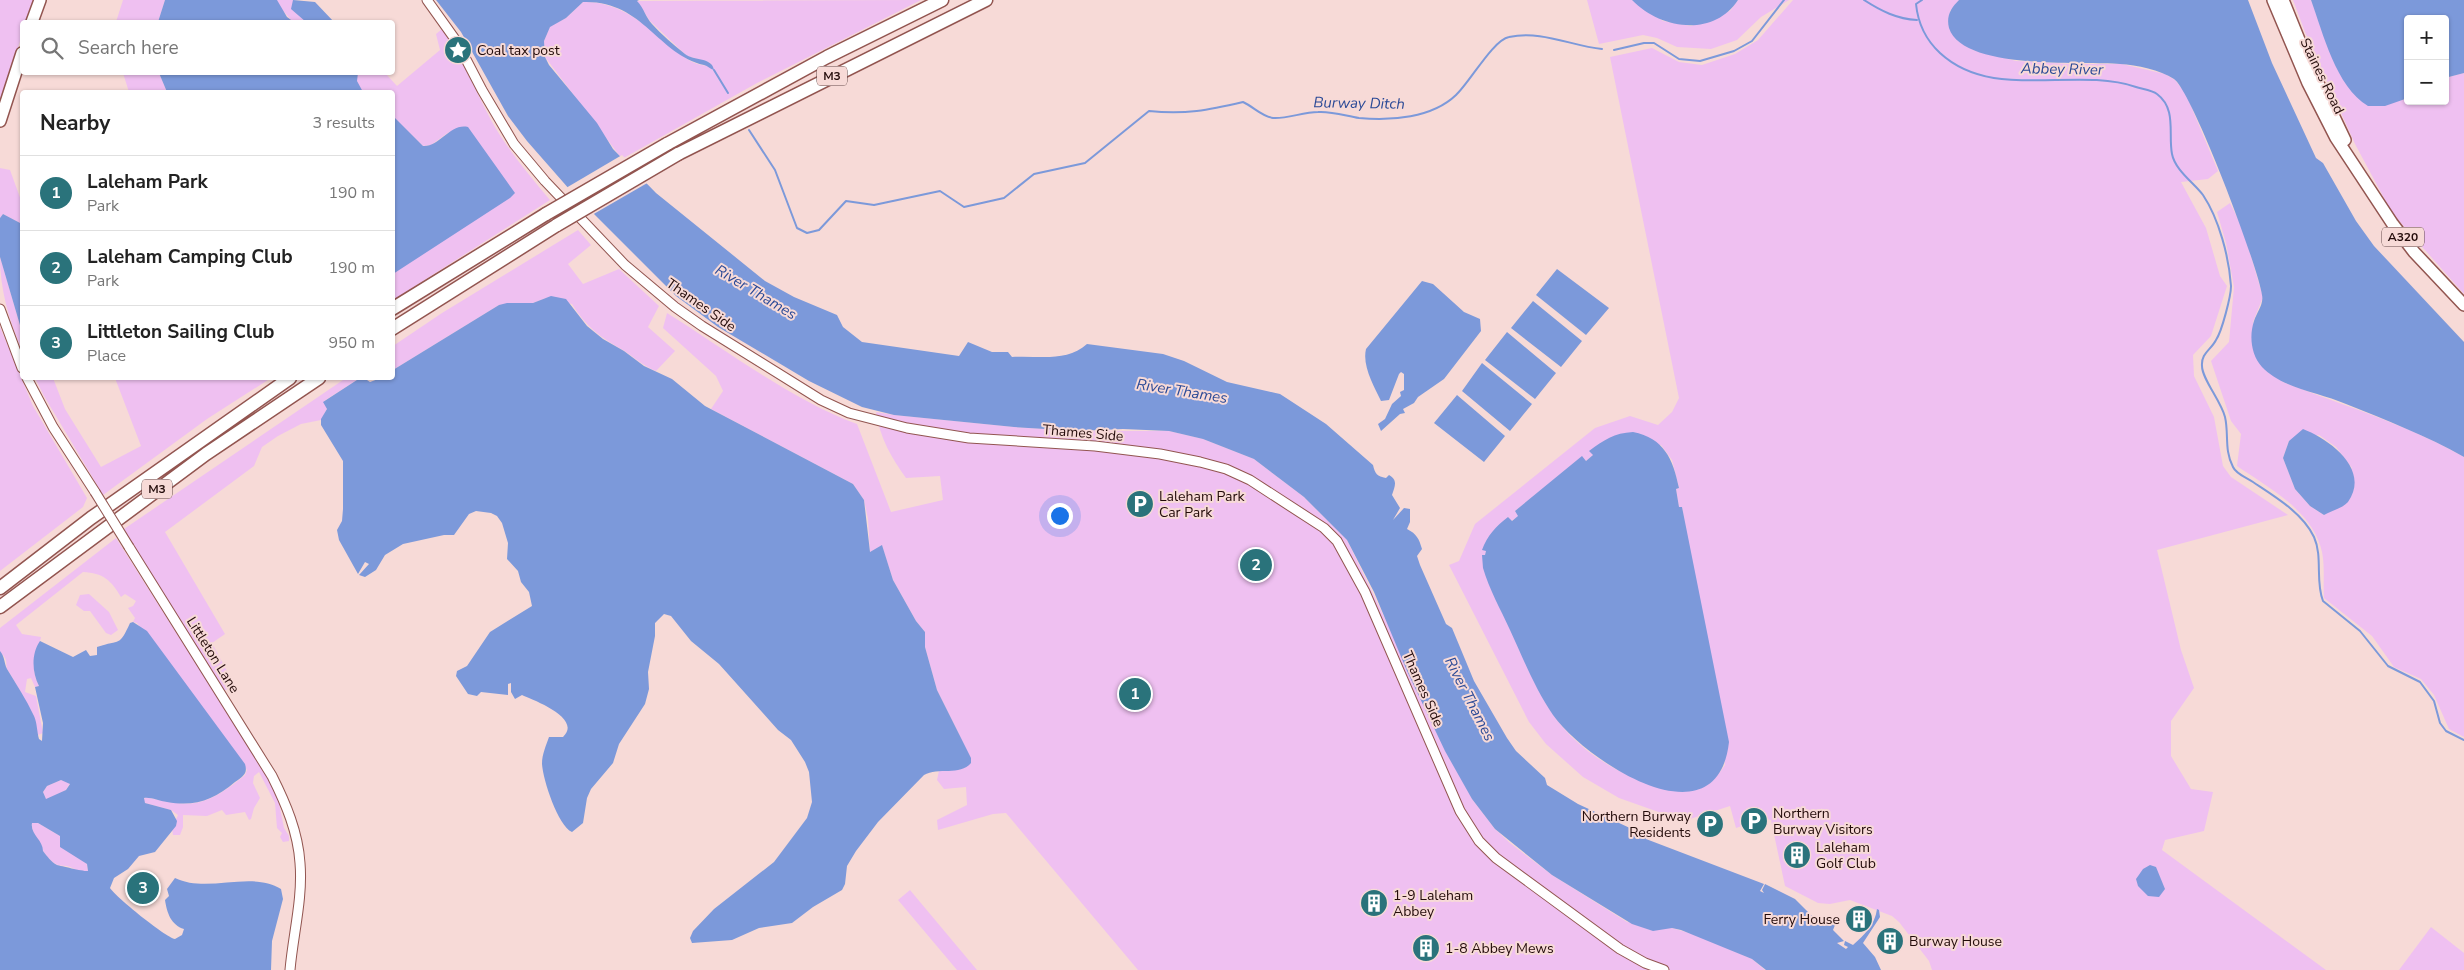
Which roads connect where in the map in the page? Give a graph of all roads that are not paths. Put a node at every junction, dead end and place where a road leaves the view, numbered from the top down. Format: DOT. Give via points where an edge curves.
graph roads {
  1 [pos="40,0"];
  2 [pos="427,0"];
  3 [pos="942,0"];
  4 [pos="986,0"];
  5 [pos="2273,0"];
  6 [pos="2284,0"];
  7 [pos="33,20"];
  8 [pos="20,59"];
  9 [pos="0,121"];
  10 [pos="2353,160"];
  11 [pos="2464,305"];
  12 [pos="395,307"];
  13 [pos="0,309"];
  14 [pos="395,327"];
  15 [pos="20,363"];
  16 [pos="28,380"];
  17 [pos="287,380"];
  18 [pos="316,380"];
  19 [pos="0,588"];
  20 [pos="0,607"];
  21 [pos="290,970"];
  22 [pos="1664,970"];
  1 -- 7 [label="main road"];
  2 -- 22 [label="street, Thames Side" via="457,42 514,144 625,265 702,326 821,400 849,413 907,428 969,438 1093,446 1200,462 1250,480 1324,528 1337,541 1366,592 1460,810 1479,842 1496,858 1620,948 1644,963"];
  3 -- 12 [label="highway, M3, bridge" via="795,74 667,144"];
  4 -- 14 [label="highway, M3, bridge" via="678,154 556,225"];
  5 -- 10 [label="main road, Staines Road / A320" via="2312,91 2336,138"];
  6 -- 10 [label="main road, Staines Road / A320" via="2308,62"];
  8 -- 9 [label="main road"];
  10 -- 11 [label="main road, Staines Road / A320" via="2379,206 2414,252"];
  13 -- 15 [label="street"];
  16 -- 21 [label="street, Littleton Lane, bridge" via="285,802 301,865"];
  17 -- 19 [label="highway, M3" via="99,513"];
  18 -- 20 [label="highway, M3" via="190,466"];
}
